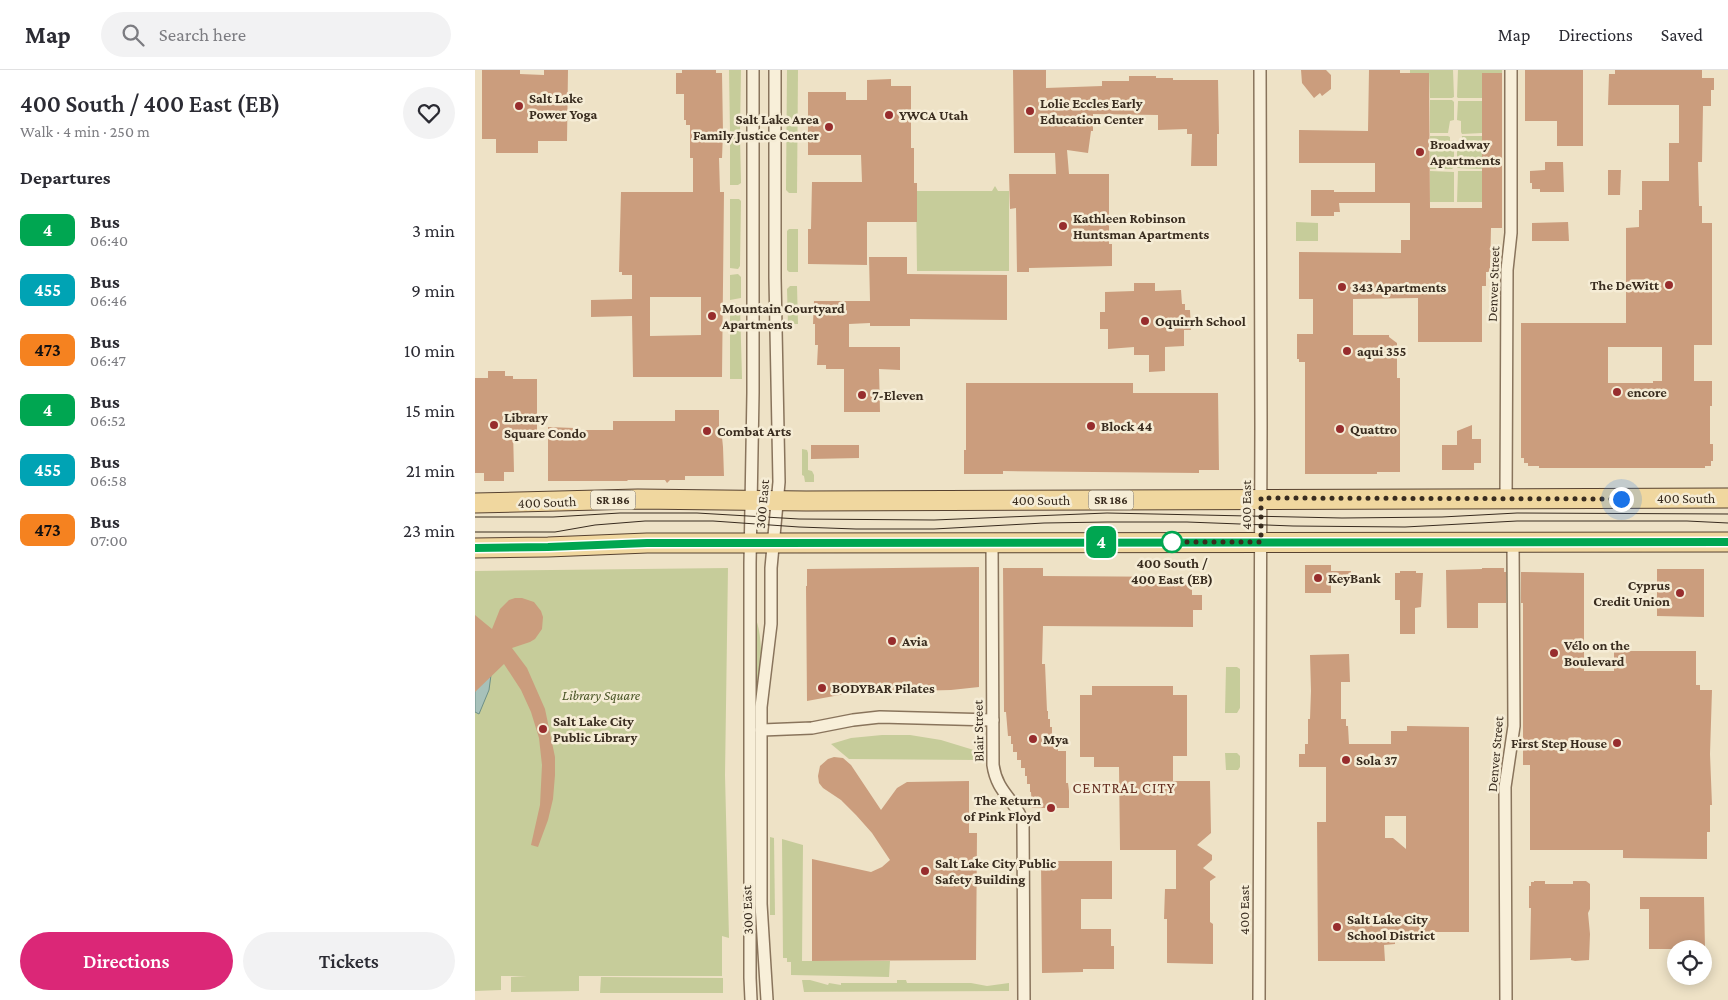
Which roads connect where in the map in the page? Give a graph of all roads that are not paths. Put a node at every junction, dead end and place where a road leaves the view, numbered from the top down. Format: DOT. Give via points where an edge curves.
graph roads {
  1 [pos="753,70"];
  2 [pos="775,70"];
  3 [pos="1260,70"];
  4 [pos="1511,70"];
  5 [pos="1261,498"];
  6 [pos="1728,498"];
  7 [pos="1506,499"];
  8 [pos="751,501"];
  9 [pos="777,501"];
  10 [pos="475,503"];
  11 [pos="992,542"];
  12 [pos="1261,542"];
  13 [pos="1513,542"];
  14 [pos="1728,542"];
  15 [pos="750,544"];
  16 [pos="773,544"];
  17 [pos="475,548"];
  18 [pos="993,720"];
  19 [pos="761,730"];
  20 [pos="751,1000"];
  21 [pos="767,1000"];
  22 [pos="1024,1000"];
  23 [pos="1259,1000"];
  24 [pos="1506,1000"];
  1 -- 8 [label="street, 300 East"];
  2 -- 9 [label="street, 300 East"];
  3 -- 5 [label="street, 400 East"];
  4 -- 7 [label="street, Denver Street"];
  5 -- 7 [label="main road, 400 South / SR 186"];
  5 -- 9 [label="main road, 400 South / SR 186"];
  5 -- 12 [label="street, 400 East"];
  6 -- 7 [label="main road, 400 South / SR 186"];
  8 -- 9 [label="main road, 400 South / SR 186"];
  8 -- 10 [label="main road, 400 South / SR 186" via="638,499"];
  8 -- 15 [label="street, 300 East"];
  9 -- 16 [label="street, 300 East"];
  11 -- 12 [label="main road"];
  11 -- 16 [label="main road"];
  11 -- 18 [label="street, Blair Street"];
  12 -- 13 [label="main road"];
  12 -- 23 [label="street, 400 East"];
  13 -- 14 [label="main road"];
  13 -- 24 [label="street, Denver Street" via="1514,726 1506,778"];
  15 -- 16 [label="main road"];
  15 -- 17 [label="main road"];
  15 -- 20 [label="street, 300 East"];
  16 -- 19 [label="street, 300 East" via="771,624"];
  18 -- 19 [label="street" via="880,717 813,728"];
  18 -- 22 [label="street, Blair Street" via="996,777 1023,822"];
  19 -- 21 [label="street, 300 East" via="761,904"];
}
